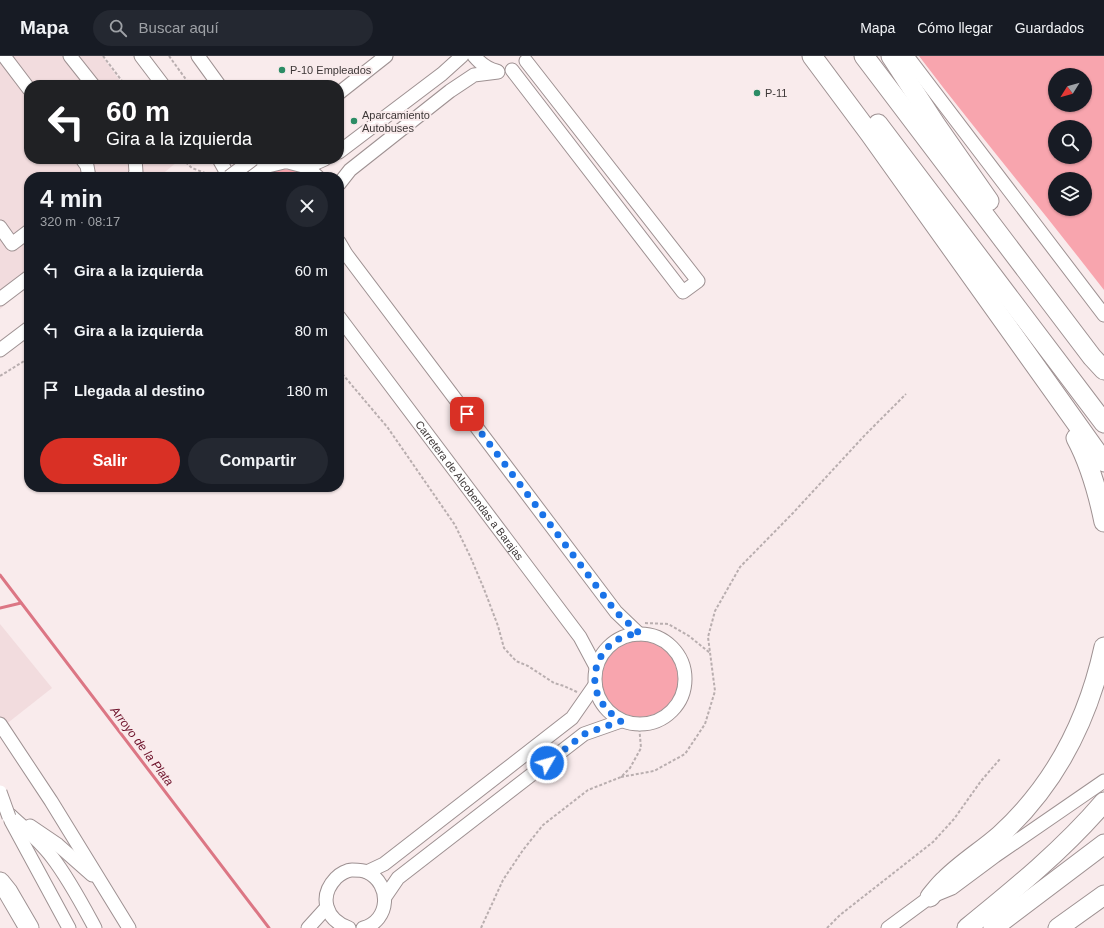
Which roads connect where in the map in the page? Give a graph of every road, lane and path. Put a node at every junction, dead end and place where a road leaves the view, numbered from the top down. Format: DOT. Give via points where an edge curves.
graph roads {
  1 [pos="4,56"];
  2 [pos="70,56"];
  3 [pos="103,56"];
  4 [pos="141,56"];
  5 [pos="169,56"];
  6 [pos="198,56"];
  7 [pos="386,56"];
  8 [pos="462,56"];
  9 [pos="474,56"];
  10 [pos="812,56"];
  11 [pos="826,56"];
  12 [pos="864,56"];
  13 [pos="891,56"];
  14 [pos="907,56"];
  15 [pos="527,59"];
  16 [pos="512,70"];
  17 [pos="498,72"];
  18 [pos="89,80"];
  19 [pos="121,80"];
  20 [pos="159,80"];
  21 [pos="186,80"];
  22 [pos="215,80"];
  23 [pos="24,82"];
  24 [pos="344,89"];
  25 [pos="344,148"];
  26 [pos="188,164"];
  27 [pos="246,164"];
  28 [pos="272,164"];
  29 [pos="294,164"];
  30 [pos="315,164"];
  31 [pos="307,168"];
  32 [pos="202,172"];
  33 [pos="236,172"];
  34 [pos="258,172"];
  35 [pos="312,172"];
  36 [pos="344,178"];
  37 [pos="0,227"];
  38 [pos="24,235"];
  39 [pos="344,250"];
  40 [pos="24,281"];
  41 [pos="0,300"];
  42 [pos="1104,315"];
  43 [pos="344,324"];
  44 [pos="24,332"];
  45 [pos="0,350"];
  46 [pos="24,361"];
  47 [pos="1104,361"];
  48 [pos="1104,370"];
  49 [pos="1041,375"];
  50 [pos="0,376"];
  51 [pos="344,376"];
  52 [pos="906,394"];
  53 [pos="1104,423"];
  54 [pos="1104,462"];
  55 [pos="1104,522"];
  56 [pos="642,629"];
  57 [pos="1104,647"];
  58 [pos="710,653"];
  59 [pos="596,667"];
  60 [pos="595,685"];
  61 [pos="587,696"];
  62 [pos="621,721"];
  63 [pos="0,724"];
  64 [pos="639,725"];
  65 [pos="1000,759"];
  66 [pos="622,777"];
  67 [pos="1104,780"];
  68 [pos="0,792"];
  69 [pos="1104,802"];
  70 [pos="0,804"];
  71 [pos="6,814"];
  72 [pos="1104,844"];
  73 [pos="366,872"];
  74 [pos="0,882"];
  75 [pos="103,886"];
  76 [pos="1104,895"];
  77 [pos="385,897"];
  78 [pos="930,897"];
  79 [pos="327,907"];
  80 [pos="341,927"];
  81 [pos="29,928"];
  82 [pos="69,928"];
  83 [pos="95,928"];
  84 [pos="129,928"];
  85 [pos="308,928"];
  86 [pos="363,928"];
  87 [pos="480,928"];
  88 [pos="827,928"];
  89 [pos="888,928"];
  90 [pos="967,928"];
  91 [pos="993,928"];
  92 [pos="1058,928"];
  1 -- 23 [label="street"];
  2 -- 18 [label="street"];
  3 -- 19 [label="path"];
  4 -- 20 [label="street"];
  5 -- 21 [label="path"];
  6 -- 22 [label="street"];
  7 -- 24 [label="street"];
  8 -- 25 [label="street"];
  9 -- 17 [label="street" via="481,64"];
  10 -- 49 [label="highway"];
  11 -- 53 [label="highway"];
  12 -- 48 [label="highway"];
  13 -- 47 [label="highway" via="1023,250"];
  14 -- 42 [label="street"];
  15 -- 16 [label="street"];
  15 -- 16 [label="street" via="698,280 683,292"];
  16 -- 17 [label="street"];
  17 -- 36 [label="street" via="474,75 450,91 350,170"];
  26 -- 32 [label="path"];
  27 -- 33 [label="street, bridge"];
  28 -- 34 [label="street"];
  29 -- 31 [label="street"];
  30 -- 31 [label="street"];
  31 -- 35 [label="street"];
  37 -- 38 [label="street" via="12,244"];
  39 -- 56 [label="street" via="616,612"];
  40 -- 41 [label="street"];
  43 -- 59 [label="street, Carretera de Alcobendas a Barajas" via="580,637"];
  44 -- 45 [label="street"];
  46 -- 50 [label="path"];
  49 -- 54 [label="highway"];
  49 -- 55 [label="highway" via="1084,452"];
  51 -- 61 [label="path" via="388,428 455,525 484,589 504,648 516,661 554,683"];
  52 -- 58 [label="path" via="740,567 715,611 708,637"];
  56 -- 58 [label="path" via="668,624 689,636"];
  56 -- 59 [label="street" via="612,643"];
  56 -- 64 [label="street" via="660,638 676,651 683,662 686,676 685,689 672,713 648,725"];
  57 -- 78 [label="highway" via="1085,714 1046,783 1001,834 946,879"];
  58 -- 66 [label="path" via="715,691 705,724 685,754 654,771"];
  59 -- 60 [label="street"];
  60 -- 61 [label="street"];
  60 -- 62 [label="street" via="600,700 609,712"];
  61 -- 73 [label="street" via="572,718 384,864"];
  62 -- 64 [label="street"];
  62 -- 77 [label="street" via="584,734 398,878"];
  63 -- 75 [label="street"];
  64 -- 66 [label="path" via="641,748"];
  65 -- 88 [label="path" via="933,842"];
  66 -- 87 [label="path" via="588,790 544,825 503,880"];
  67 -- 78 [label="street" via="952,888"];
  68 -- 71 [label="street, bridge"];
  69 -- 90 [label="highway" via="1021,883"];
  70 -- 71 [label="street, bridge"];
  71 -- 75 [label="street" via="58,845"];
  71 -- 82 [label="street"];
  71 -- 83 [label="street" via="33,836 51,856"];
  72 -- 91 [label="highway"];
  73 -- 77 [label="street" via="379,881"];
  73 -- 79 [label="street" via="350,870 339,875 330,884 326,896"];
  74 -- 81 [label="highway"];
  75 -- 84 [label="street"];
  76 -- 92 [label="highway"];
  77 -- 86 [label="street" via="384,910 376,921"];
  78 -- 89 [label="street"];
  79 -- 80 [label="street"];
  79 -- 85 [label="street"];
}
